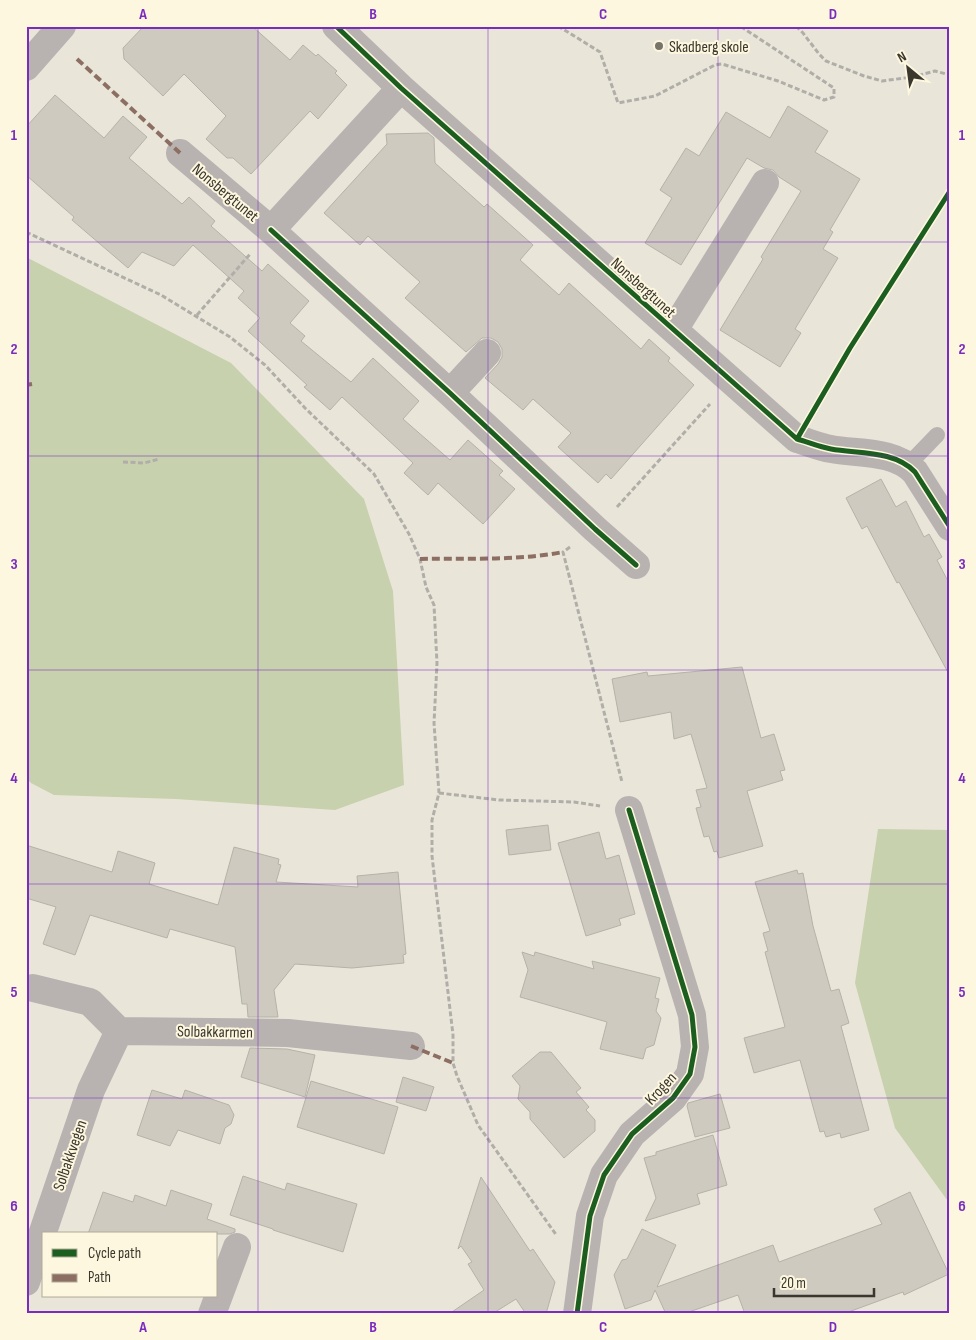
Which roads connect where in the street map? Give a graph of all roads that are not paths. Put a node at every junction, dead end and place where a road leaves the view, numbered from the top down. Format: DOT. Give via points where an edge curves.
graph roads {
  1 [pos="62,26"];
  2 [pos="336,26"];
  3 [pos="26,66"];
  4 [pos="401,88"];
  5 [pos="180,153"];
  6 [pos="765,183"];
  7 [pos="271,230"];
  8 [pos="674,330"];
  9 [pos="487,353"];
  10 [pos="450,393"];
  11 [pos="937,435"];
  12 [pos="908,465"];
  13 [pos="950,527"];
  14 [pos="636,564"];
  15 [pos="629,810"];
  16 [pos="33,988"];
  17 [pos="119,1031"];
  18 [pos="411,1046"];
  19 [pos="43,1232"];
  20 [pos="42,1235"];
  21 [pos="238,1247"];
  22 [pos="26,1282"];
  23 [pos="212,1314"];
  24 [pos="577,1314"];
  1 -- 3 [label="street"];
  2 -- 4 [label="street, Nonsbergtunet"];
  4 -- 7 [label="street, Nonsbergtunet"];
  4 -- 8 [label="street, Nonsbergtunet"];
  5 -- 7 [label="street, Nonsbergtunet"];
  6 -- 8 [label="street, Nonsbergtunet"];
  7 -- 10 [label="street, Nonsbergtunet"];
  8 -- 12 [label="street, Nonsbergtunet" via="797,439 830,449 890,457"];
  9 -- 10 [label="street"];
  10 -- 14 [label="street, Nonsbergtunet"];
  11 -- 12 [label="lane"];
  12 -- 13 [label="street"];
  15 -- 24 [label="street, Krogen" via="692,1015 695,1047 690,1074 673,1098 632,1134 604,1175 590,1216"];
  16 -- 17 [label="street" via="90,1002"];
  17 -- 18 [label="street, Solbakkarmen" via="280,1032"];
  17 -- 19 [label="street, Solbakkvegen" via="91,1090"];
  20 -- 22 [label="street, Solbakkvegen"];
  21 -- 23 [label="street"];
}
